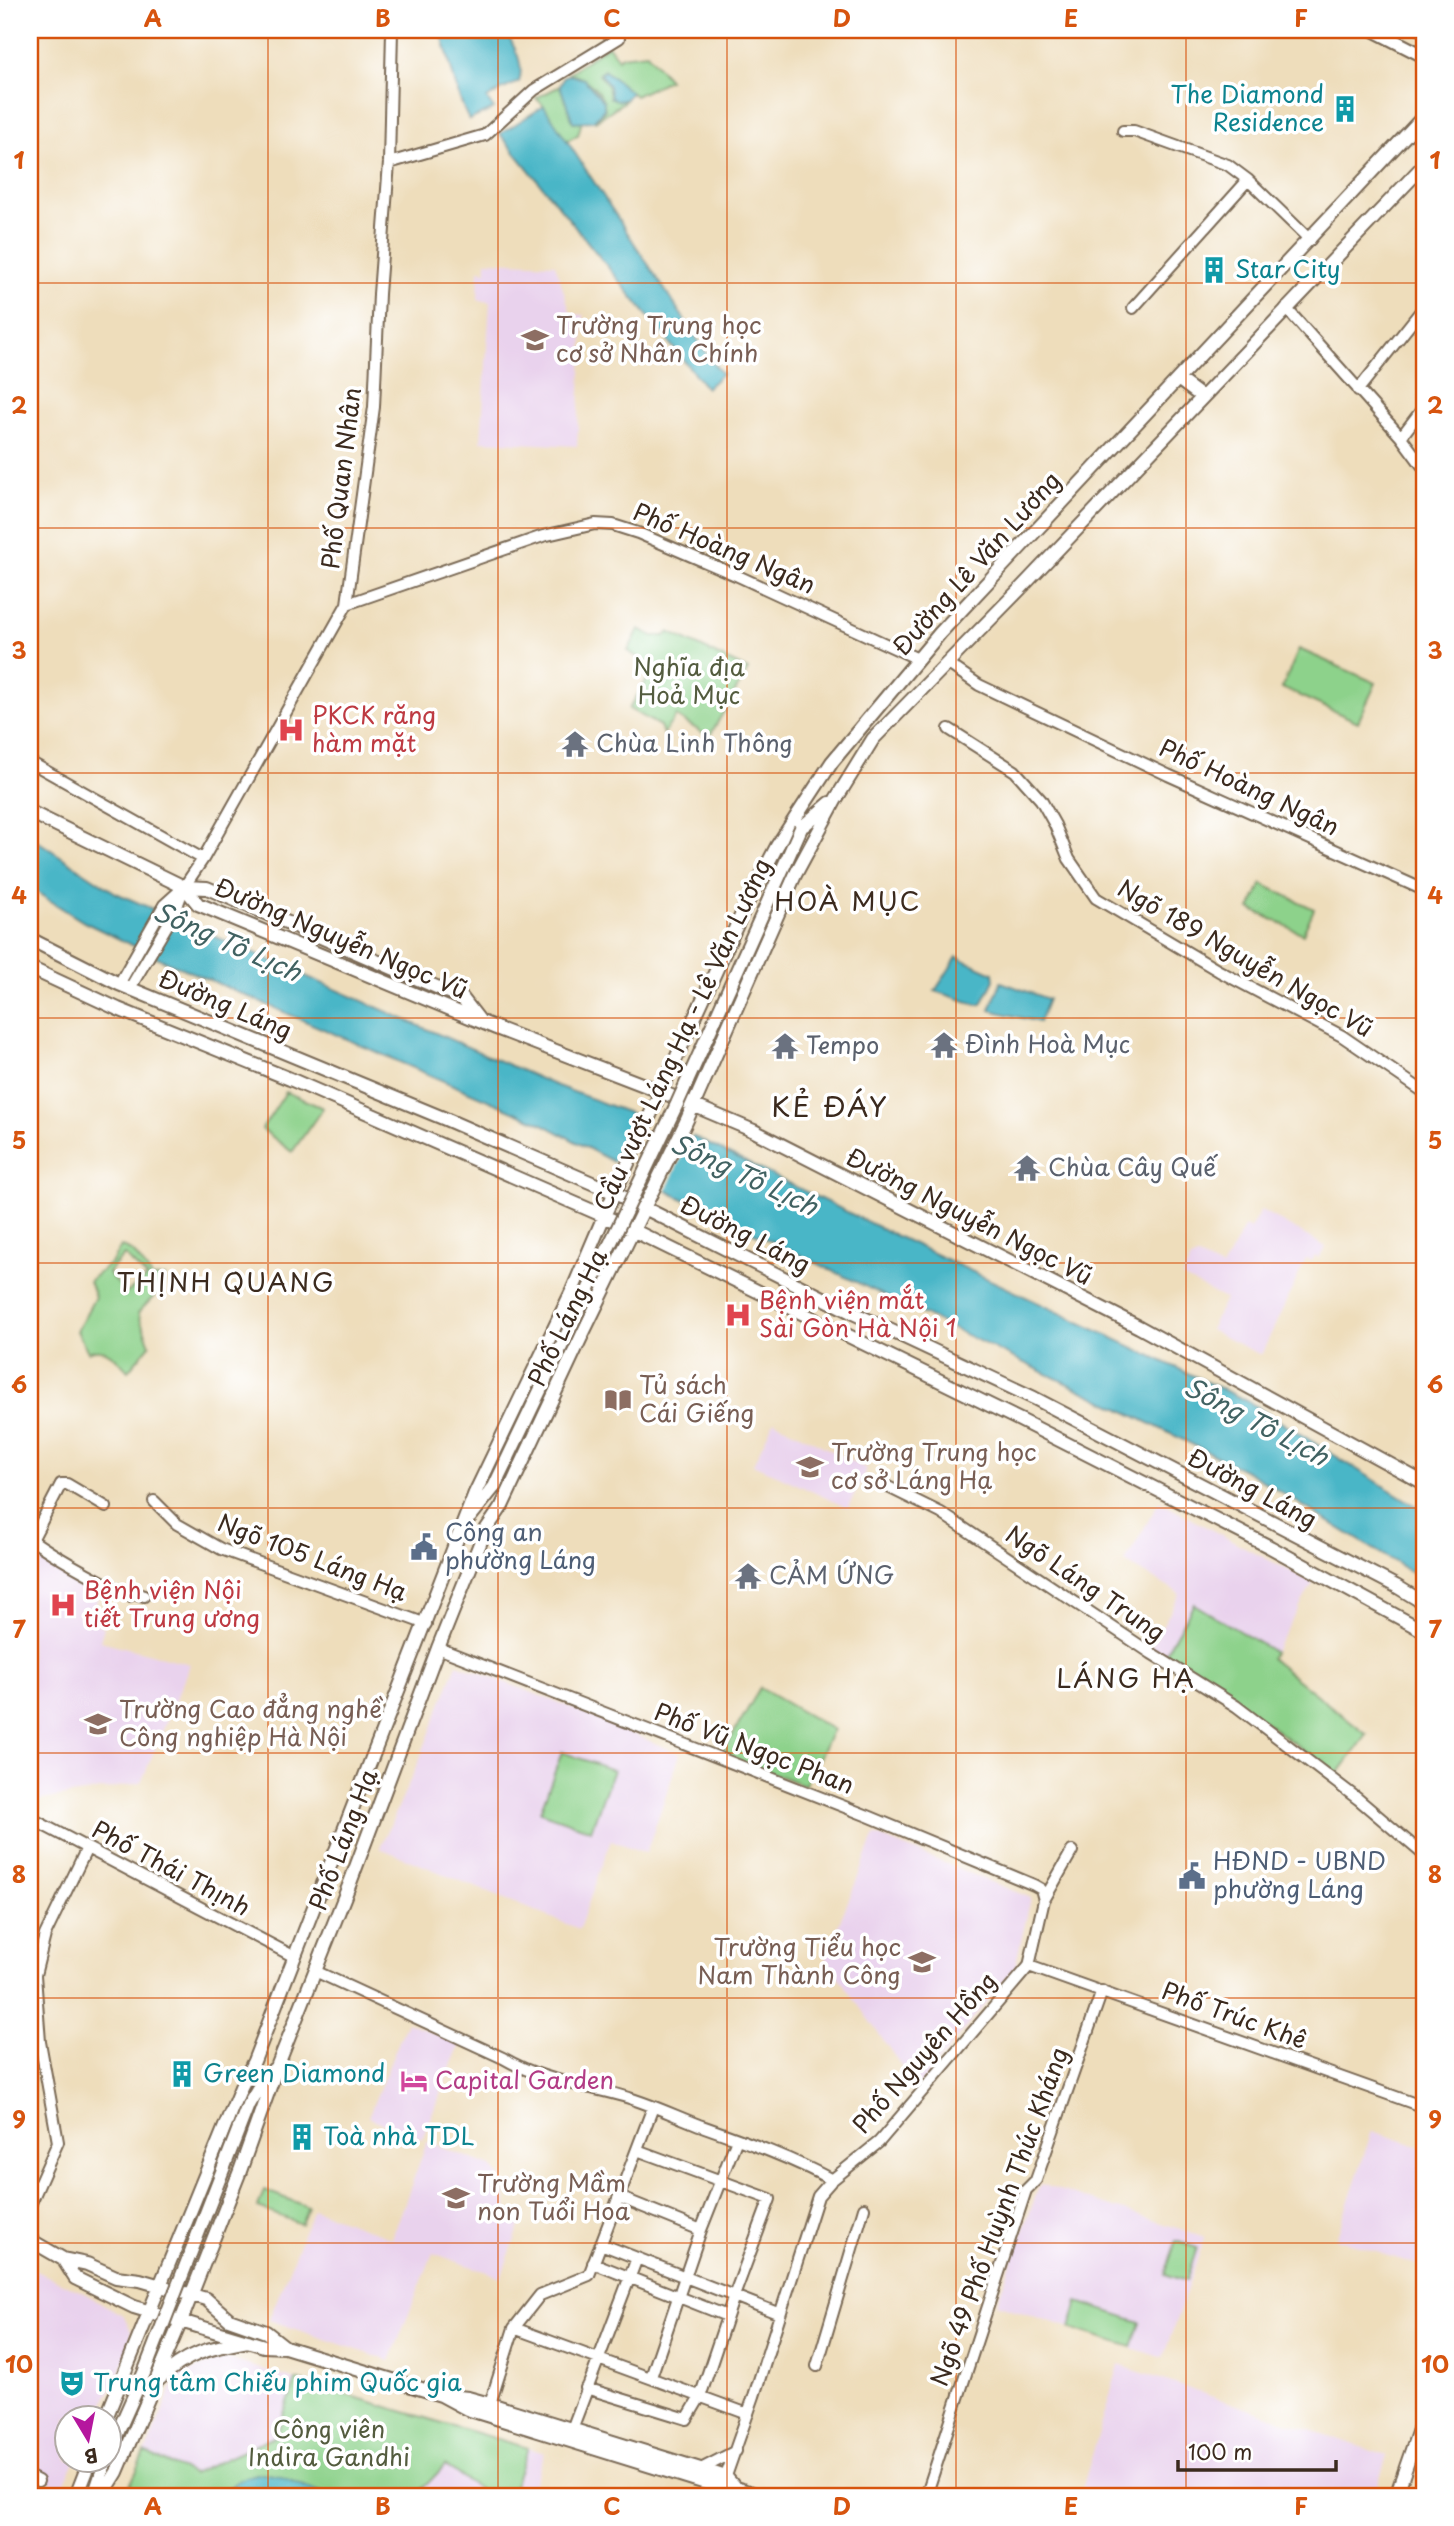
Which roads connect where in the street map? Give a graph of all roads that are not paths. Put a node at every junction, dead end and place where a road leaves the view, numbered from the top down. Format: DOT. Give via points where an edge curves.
graph roads {
  1 [pos="392,30"];
  2 [pos="618,30"];
  3 [pos="1373,30"];
  4 [pos="1424,56"];
  5 [pos="1424,116"];
  6 [pos="1123,131"];
  7 [pos="389,163"];
  8 [pos="1424,164"];
  9 [pos="1248,180"];
  10 [pos="1310,240"];
  11 [pos="1424,307"];
  12 [pos="1133,308"];
  13 [pos="1286,308"];
  14 [pos="1178,379"];
  15 [pos="1358,390"];
  16 [pos="1202,397"];
  17 [pos="1424,408"];
  18 [pos="1401,437"];
  19 [pos="1424,468"];
  20 [pos="347,604"];
  21 [pos="918,659"];
  22 [pos="947,663"];
  23 [pos="949,729"];
  24 [pos="30,762"];
  25 [pos="815,788"];
  26 [pos="835,799"];
  27 [pos="30,812"];
  28 [pos="801,828"];
  29 [pos="203,859"];
  30 [pos="184,887"];
  31 [pos="1424,890"];
  32 [pos="32,945"];
  33 [pos="30,968"];
  34 [pos="129,983"];
  35 [pos="692,1026"];
  36 [pos="253,1040"];
  37 [pos="723,1040"];
  38 [pos="244,1060"];
  39 [pos="662,1091"];
  40 [pos="1424,1092"];
  41 [pos="694,1105"];
  42 [pos="615,1193"];
  43 [pos="645,1208"];
  44 [pos="604,1216"];
  45 [pos="634,1231"];
  46 [pos="572,1291"];
  47 [pos="597,1304"];
  48 [pos="1152,1459"];
  49 [pos="1141,1482"];
  50 [pos="1424,1483"];
  51 [pos="884,1485"];
  52 [pos="494,1487"];
  53 [pos="154,1501"];
  54 [pos="106,1507"];
  55 [pos="465,1524"];
  56 [pos="485,1531"];
  57 [pos="144,1596"];
  58 [pos="1424,1603"];
  59 [pos="426,1624"];
  60 [pos="1424,1631"];
  61 [pos="438,1648"];
  62 [pos="365,1777"];
  63 [pos="387,1786"];
  64 [pos="30,1818"];
  65 [pos="87,1848"];
  66 [pos="1072,1851"];
  67 [pos="1424,1854"];
  68 [pos="1044,1900"];
  69 [pos="293,1956"];
  70 [pos="1029,1966"];
  71 [pos="315,1971"];
  72 [pos="1102,1991"];
  73 [pos="254,2061"];
  74 [pos="277,2067"];
  75 [pos="248,2105"];
  76 [pos="1424,2107"];
  77 [pos="653,2108"];
  78 [pos="737,2139"];
  79 [pos="637,2150"];
  80 [pos="832,2180"];
  81 [pos="720,2181"];
  82 [pos="619,2197"];
  83 [pos="30,2205"];
  84 [pos="864,2208"];
  85 [pos="701,2230"];
  86 [pos="30,2241"];
  87 [pos="601,2244"];
  88 [pos="172,2254"];
  89 [pos="637,2258"];
  90 [pos="63,2259"];
  91 [pos="593,2263"];
  92 [pos="202,2265"];
  93 [pos="685,2277"];
  94 [pos="629,2278"];
  95 [pos="159,2285"];
  96 [pos="191,2295"];
  97 [pos="677,2297"];
  98 [pos="734,2297"];
  99 [pos="149,2311"];
  100 [pos="780,2314"];
  101 [pos="727,2316"];
  102 [pos="181,2320"];
  103 [pos="514,2328"];
  104 [pos="249,2341"];
  105 [pos="285,2347"];
  106 [pos="132,2355"];
  107 [pos="597,2358"];
  108 [pos="162,2364"];
  109 [pos="817,2366"];
  110 [pos="651,2378"];
  111 [pos="152,2386"];
  112 [pos="586,2388"];
  113 [pos="441,2395"];
  114 [pos="700,2397"];
  115 [pos="111,2404"];
  116 [pos="490,2404"];
  117 [pos="748,2414"];
  118 [pos="1424,2414"];
  119 [pos="122,2423"];
  120 [pos="572,2429"];
  121 [pos="736,2451"];
  122 [pos="701,2469"];
  123 [pos="84,2474"];
  124 [pos="97,2474"];
  125 [pos="101,2474"];
  126 [pos="725,2487"];
  127 [pos="76,2496"];
  128 [pos="84,2496"];
  129 [pos="94,2496"];
  130 [pos="102,2496"];
  131 [pos="761,2496"];
  132 [pos="926,2496"];
  133 [pos="1396,2496"];
  1 -- 7 [label="street, Phố Quan Nhân"];
  2 -- 7 [label="street" via="619,38 534,90 485,135"];
  3 -- 4 [label="main road"];
  5 -- 10 [label="main road, Đường Lê Văn Lương"];
  6 -- 9 [label="street" via="1228,165"];
  7 -- 20 [label="street, Phố Quan Nhân" via="374,407"];
  8 -- 13 [label="main road, Đường Lê Văn Lương"];
  9 -- 10 [label="street"];
  9 -- 12 [label="street"];
  10 -- 14 [label="main road, Đường Lê Văn Lương"];
  11 -- 15 [label="street"];
  13 -- 15 [label="street"];
  13 -- 16 [label="main road, Đường Lê Văn Lương"];
  14 -- 16 [label="main road"];
  14 -- 21 [label="main road, Đường Lê Văn Lương"];
  15 -- 18 [label="street"];
  16 -- 22 [label="main road, Đường Lê Văn Lương"];
  17 -- 18 [label="street"];
  18 -- 19 [label="street"];
  20 -- 21 [label="street, Phố Hoàng Ngân" via="543,536 595,524 612,525 738,576"];
  20 -- 29 [label="street, Phố Quan Nhân"];
  21 -- 25 [label="main road, Đường Lê Văn Lương"];
  22 -- 26 [label="main road, Đường Lê Văn Lương" via="873,739"];
  22 -- 31 [label="street, Phố Hoàng Ngân" via="979,685 1168,775"];
  23 -- 40 [label="street, Ngõ 189 Nguyễn Ngọc Vũ" via="1015,771 1041,800 1069,859 1096,898 1342,1036"];
  24 -- 29 [label="street"];
  25 -- 28 [label="main road, Cầu vượt Láng Hạ - Lê Văn Lương"];
  25 -- 35 [label="main road, Đường Lê Văn Lương" via="749,899"];
  26 -- 28 [label="main road, Cầu vượt Láng Hạ - Lê Văn Lương"];
  26 -- 37 [label="main road, Đường Lê Văn Lương" via="795,875"];
  27 -- 30 [label="main road, Đường Nguyễn Ngọc Vũ"];
  28 -- 52 [label="main road, Cầu vượt Láng Hạ - Lê Văn Lương, bridge" via="677,1104"];
  29 -- 30 [label="street, Phố Quan Nhân"];
  30 -- 34 [label="street, Phố Quan Nhân" via="175,912"];
  30 -- 34 [label="street, Phố Quan Nhân" via="164,905 126,971"];
  30 -- 39 [label="main road, Đường Nguyễn Ngọc Vũ" via="207,888 462,998 480,1020"];
  32 -- 34 [label="main road, Đường Láng"];
  33 -- 38 [label="main road, Đường Láng"];
  34 -- 36 [label="main road, Đường Láng"];
  35 -- 37 [label="main road"];
  35 -- 39 [label="main road, Đường Lê Văn Lương"];
  36 -- 38 [label="main road"];
  36 -- 42 [label="main road, Đường Láng"];
  37 -- 41 [label="main road, Đường Lê Văn Lương"];
  38 -- 44 [label="main road, Đường Láng"];
  39 -- 41 [label="main road, Đường Nguyễn Ngọc Vũ"];
  39 -- 42 [label="main road, Đường Lê Văn Lương"];
  41 -- 43 [label="main road, Đường Lê Văn Lương"];
  41 -- 50 [label="main road, Đường Nguyễn Ngọc Vũ" via="754,1130 1021,1265"];
  42 -- 43 [label="main road, Đường Láng"];
  42 -- 44 [label="main road, Phố Láng Hạ"];
  43 -- 45 [label="main road, Phố Láng Hạ"];
  43 -- 48 [label="main road, Đường Láng"];
  44 -- 45 [label="main road, Đường Láng"];
  44 -- 46 [label="main road, Phố Láng Hạ"];
  45 -- 47 [label="main road, Phố Láng Hạ"];
  45 -- 49 [label="main road, Đường Láng"];
  46 -- 47 [label="main road"];
  46 -- 55 [label="main road, Phố Láng Hạ" via="475,1493"];
  47 -- 56 [label="main road, Phố Láng Hạ" via="502,1506"];
  48 -- 49 [label="main road"];
  48 -- 58 [label="main road, Đường Láng"];
  49 -- 60 [label="main road, Đường Láng"];
  51 -- 67 [label="street, Ngõ Láng Trung" via="941,1513 1236,1706"];
  52 -- 55 [label="main road, Cầu vượt Láng Hạ - Lê Văn Lương"];
  52 -- 56 [label="main road, Cầu vượt Láng Hạ - Lê Văn Lương"];
  53 -- 59 [label="street, Ngõ 105 Láng Hạ" via="177,1524 221,1549"];
  54 -- 57 [label="street" via="61,1484 32,1540 89,1576 130,1596"];
  55 -- 59 [label="main road, Phố Láng Hạ"];
  56 -- 61 [label="main road, Phố Láng Hạ"];
  59 -- 62 [label="main road, Phố Láng Hạ"];
  61 -- 63 [label="main road, Phố Láng Hạ"];
  61 -- 68 [label="street, Phố Vũ Ngọc Phan" via="947,1848 1034,1885 1041,1889"];
  62 -- 63 [label="main road"];
  62 -- 69 [label="main road, Phố Láng Hạ"];
  63 -- 71 [label="main road, Phố Láng Hạ"];
  64 -- 65 [label="street, Phố Thái Thịnh"];
  65 -- 69 [label="street, Phố Thái Thịnh"];
  65 -- 83 [label="street" via="45,1935 35,1975 40,2042 58,2142"];
  66 -- 68 [label="street, Phố Nguyên Hồng"];
  68 -- 70 [label="street, Phố Nguyên Hồng"];
  69 -- 73 [label="main road, Phố Láng Hạ"];
  70 -- 72 [label="street, Phố Trúc Khê"];
  70 -- 80 [label="street, Phố Nguyên Hồng" via="879,2142"];
  71 -- 74 [label="main road, Phố Láng Hạ"];
  71 -- 77 [label="street" via="524,2070"];
  72 -- 76 [label="street, Phố Trúc Khê"];
  72 -- 132 [label="street, Ngõ 49 Phố Huỳnh Thúc Kháng" via="1036,2180 1026,2190"];
  73 -- 75 [label="main road"];
  73 -- 88 [label="main road, Phố Láng Hạ"];
  74 -- 75 [label="main road"];
  74 -- 92 [label="main road, Phố Láng Hạ"];
  75 -- 119 [label="main road, bridge"];
  77 -- 78 [label="street"];
  77 -- 79 [label="street"];
  78 -- 80 [label="street"];
  78 -- 81 [label="street"];
  79 -- 81 [label="street"];
  79 -- 82 [label="street"];
  80 -- 100 [label="street, Phố Nguyên Hồng" via="818,2196"];
  81 -- 85 [label="street"];
  81 -- 98 [label="street" via="770,2199"];
  82 -- 85 [label="street"];
  82 -- 87 [label="street"];
  84 -- 109 [label="street"];
  85 -- 93 [label="street"];
  86 -- 90 [label="main road"];
  87 -- 89 [label="street"];
  87 -- 91 [label="street"];
  88 -- 92 [label="main road"];
  88 -- 95 [label="main road, Phố Láng Hạ"];
  89 -- 93 [label="street"];
  89 -- 94 [label="street"];
  90 -- 95 [label="main road" via="116,2277"];
  90 -- 99 [label="main road" via="75,2278"];
  91 -- 94 [label="street"];
  91 -- 103 [label="street" via="589,2275 540,2295"];
  92 -- 96 [label="main road, Phố Láng Hạ"];
  93 -- 97 [label="street"];
  93 -- 98 [label="street"];
  94 -- 97 [label="street"];
  94 -- 107 [label="street"];
  95 -- 96 [label="main road"];
  95 -- 99 [label="main road, Phố Láng Hạ"];
  96 -- 102 [label="main road, Phố Láng Hạ"];
  96 -- 105 [label="main road" via="206,2300 229,2319 266,2332"];
  97 -- 101 [label="street"];
  97 -- 110 [label="street"];
  98 -- 100 [label="street"];
  98 -- 101 [label="street"];
  99 -- 102 [label="main road"];
  99 -- 106 [label="main road, Phố Láng Hạ"];
  100 -- 117 [label="street, Phố Nguyên Hồng"];
  101 -- 114 [label="street"];
  102 -- 104 [label="main road"];
  102 -- 108 [label="main road, Phố Láng Hạ"];
  103 -- 107 [label="street"];
  103 -- 116 [label="street"];
  104 -- 105 [label="main road"];
  104 -- 111 [label="main road" via="193,2354"];
  105 -- 113 [label="main road"];
  106 -- 108 [label="main road"];
  106 -- 115 [label="main road, Phố Láng Hạ"];
  107 -- 110 [label="street"];
  107 -- 112 [label="street"];
  108 -- 111 [label="main road, Phố Láng Hạ"];
  110 -- 114 [label="street"];
  111 -- 130 [label="main road, Phố Láng Hạ" via="117,2472"];
  112 -- 114 [label="street" via="687,2419"];
  112 -- 120 [label="street"];
  113 -- 116 [label="main road"];
  113 -- 126 [label="main road" via="467,2409"];
  114 -- 117 [label="street"];
  116 -- 120 [label="main road"];
  117 -- 121 [label="street, Phố Nguyên Hồng"];
  118 -- 133 [label="main road"];
  120 -- 122 [label="main road"];
  121 -- 122 [label="street"];
  121 -- 126 [label="street, Phố Nguyên Hồng"];
  122 -- 126 [label="main road"];
  123 -- 127 [label="main road"];
  124 -- 128 [label="main road"];
  125 -- 129 [label="main road"];
  126 -- 131 [label="main road"];
}
